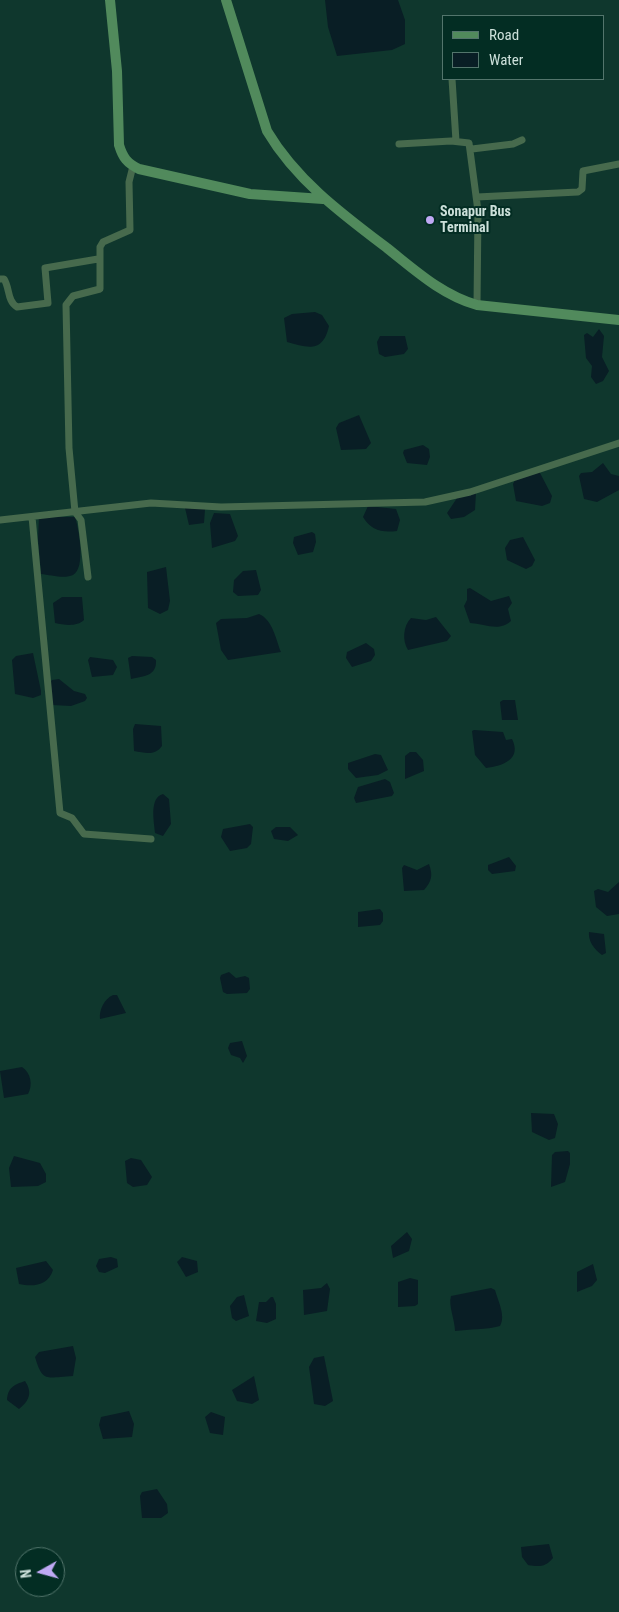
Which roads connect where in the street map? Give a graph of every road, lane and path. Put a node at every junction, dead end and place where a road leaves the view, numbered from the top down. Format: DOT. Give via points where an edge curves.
graph roads {
  1 [pos="110,0"];
  2 [pos="226,0"];
  3 [pos="452,80"];
  4 [pos="522,140"];
  5 [pos="456,141"];
  6 [pos="399,144"];
  7 [pos="472,149"];
  8 [pos="619,164"];
  9 [pos="133,166"];
  10 [pos="476,197"];
  11 [pos="323,199"];
  12 [pos="98,259"];
  13 [pos="0,279"];
  14 [pos="477,305"];
  15 [pos="619,320"];
  16 [pos="619,443"];
  17 [pos="76,512"];
  18 [pos="32,517"];
  19 [pos="0,520"];
  20 [pos="88,577"];
  21 [pos="151,839"];
  1 -- 9 [label="main road" via="117,71 119,145 122,156"];
  2 -- 11 [label="main road" via="267,131 277,148"];
  3 -- 5 [label="street"];
  4 -- 7 [label="street"];
  5 -- 6 [label="street"];
  5 -- 7 [label="street" via="470,143"];
  7 -- 10 [label="street"];
  8 -- 10 [label="street" via="583,171 582,189 578,192"];
  9 -- 11 [label="main road" via="250,194"];
  9 -- 12 [label="street" via="130,230 104,242"];
  10 -- 14 [label="street"];
  11 -- 14 [label="main road" via="437,287"];
  12 -- 13 [label="street" via="45,268 48,303 17,307 4,279"];
  12 -- 17 [label="street" via="100,289 73,296 66,305 69,448"];
  14 -- 15 [label="main road"];
  16 -- 17 [label="street" via="470,492 425,502 220,507 151,502"];
  17 -- 18 [label="street"];
  17 -- 20 [label="street"];
  18 -- 19 [label="street"];
  18 -- 21 [label="street" via="60,813 72,818 84,834"];
}
